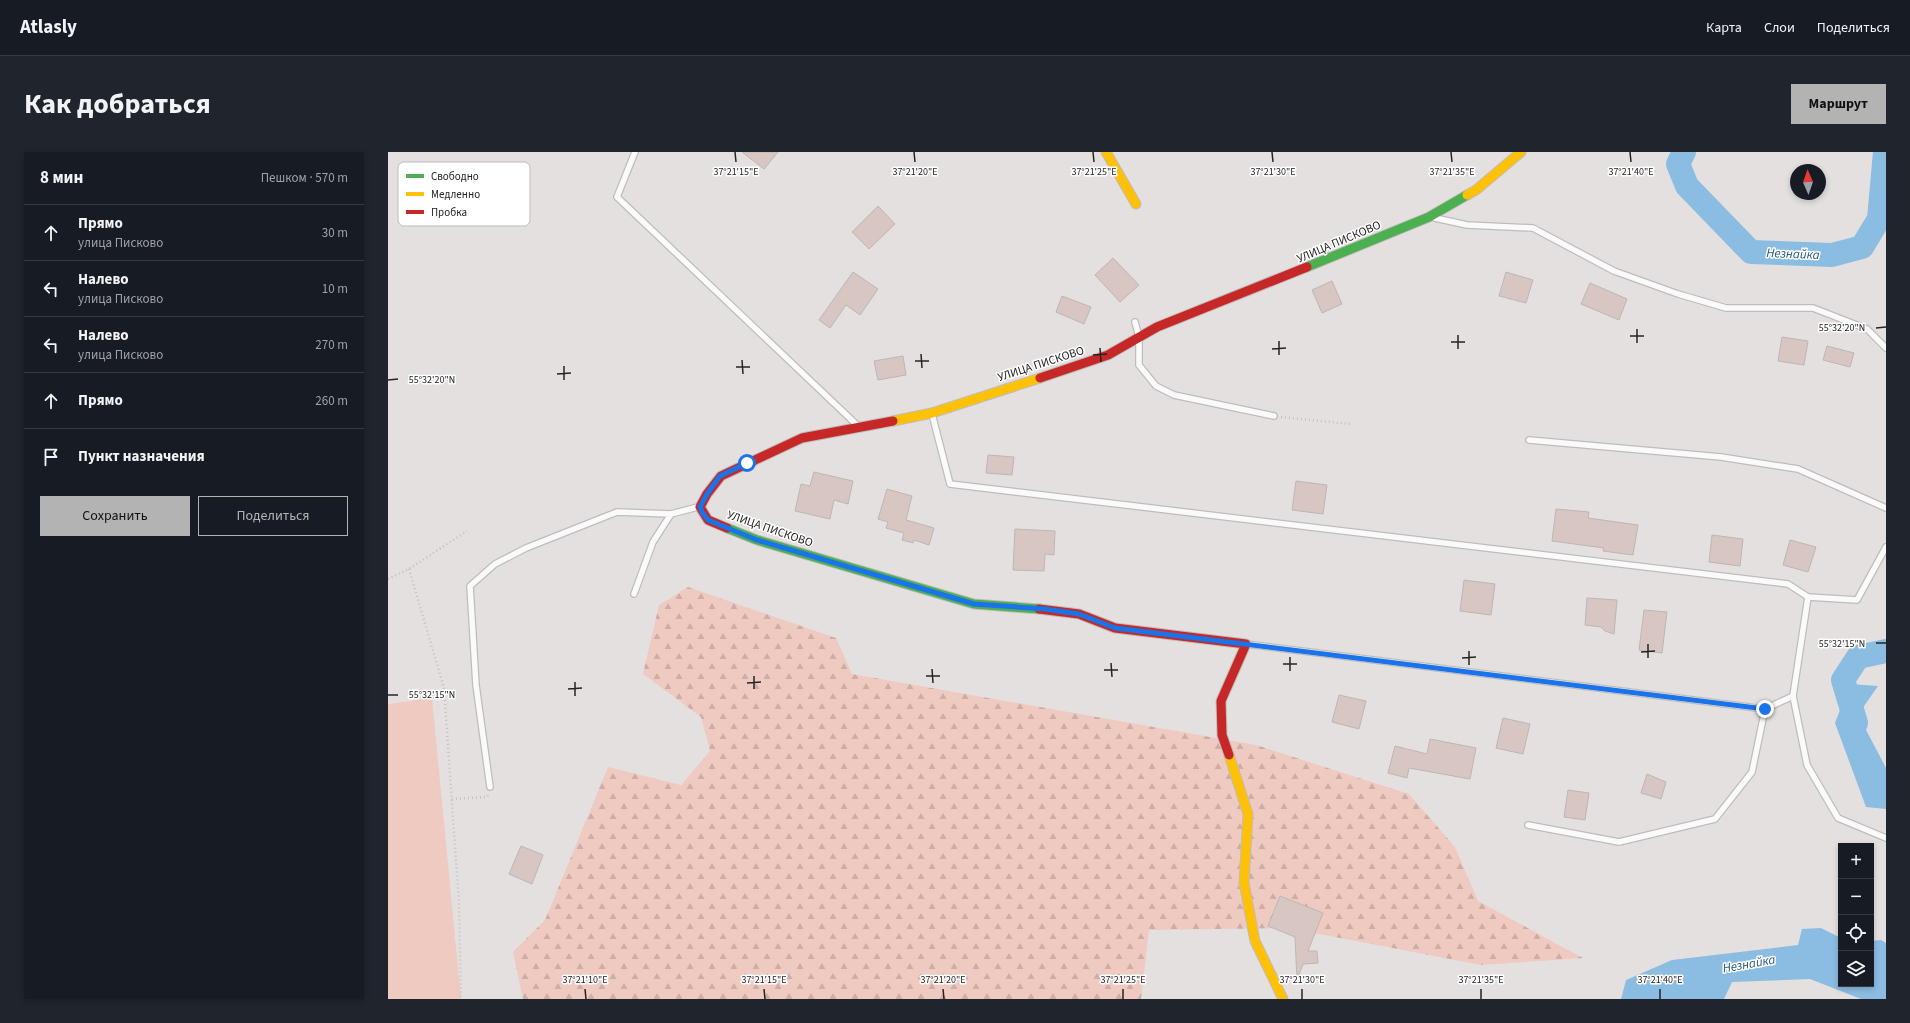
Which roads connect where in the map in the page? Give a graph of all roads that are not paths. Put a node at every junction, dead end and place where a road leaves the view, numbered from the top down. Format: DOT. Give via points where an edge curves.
graph roads {
  1 [pos="635,152"];
  2 [pos="1106,152"];
  3 [pos="1521,152"];
  4 [pos="1136,204"];
  5 [pos="1429,217"];
  6 [pos="1135,322"];
  7 [pos="1139,337"];
  8 [pos="1886,348"];
  9 [pos="932,413"];
  10 [pos="1274,416"];
  11 [pos="860,428"];
  12 [pos="1530,440"];
  13 [pos="700,507"];
  14 [pos="1886,508"];
  15 [pos="672,514"];
  16 [pos="1886,547"];
  17 [pos="634,594"];
  18 [pos="1808,597"];
  19 [pos="1246,644"];
  20 [pos="1793,696"];
  21 [pos="1765,709"];
  22 [pos="490,787"];
  23 [pos="1528,825"];
  24 [pos="1886,838"];
  25 [pos="1283,999"];
  1 -- 11 [label="lane" via="617,197"];
  2 -- 4 [label="street"];
  3 -- 5 [label="street, УЛИЦА ПИСКОВО" via="1476,190"];
  5 -- 7 [label="street, УЛИЦА ПИСКОВО" via="1157,327"];
  5 -- 8 [label="lane" via="1467,225 1533,228 1614,271 1726,308 1813,308 1867,330"];
  6 -- 7 [label="lane"];
  7 -- 9 [label="street, УЛИЦА ПИСКОВО" via="1108,355"];
  7 -- 10 [label="lane" via="1140,365 1156,386 1174,395"];
  9 -- 11 [label="street, УЛИЦА ПИСКОВО"];
  9 -- 18 [label="lane" via="950,484 1788,584"];
  11 -- 13 [label="street, УЛИЦА ПИСКОВО" via="802,438 720,476"];
  12 -- 14 [label="lane" via="1721,457 1798,469"];
  13 -- 15 [label="lane"];
  13 -- 19 [label="street, УЛИЦА ПИСКОВО" via="708,520 757,540 974,604 1079,614 1115,628"];
  15 -- 17 [label="lane" via="653,542"];
  15 -- 22 [label="lane" via="617,512 526,548 495,564 470,586 476,685"];
  16 -- 18 [label="lane" via="1857,600"];
  18 -- 20 [label="lane"];
  19 -- 21 [label="lane"];
  19 -- 25 [label="street" via="1221,701 1222,735 1248,814 1244,883 1255,941"];
  20 -- 21 [label="lane"];
  20 -- 24 [label="lane" via="1807,766 1838,818"];
  21 -- 23 [label="lane" via="1752,772 1715,819 1619,842"];
}
